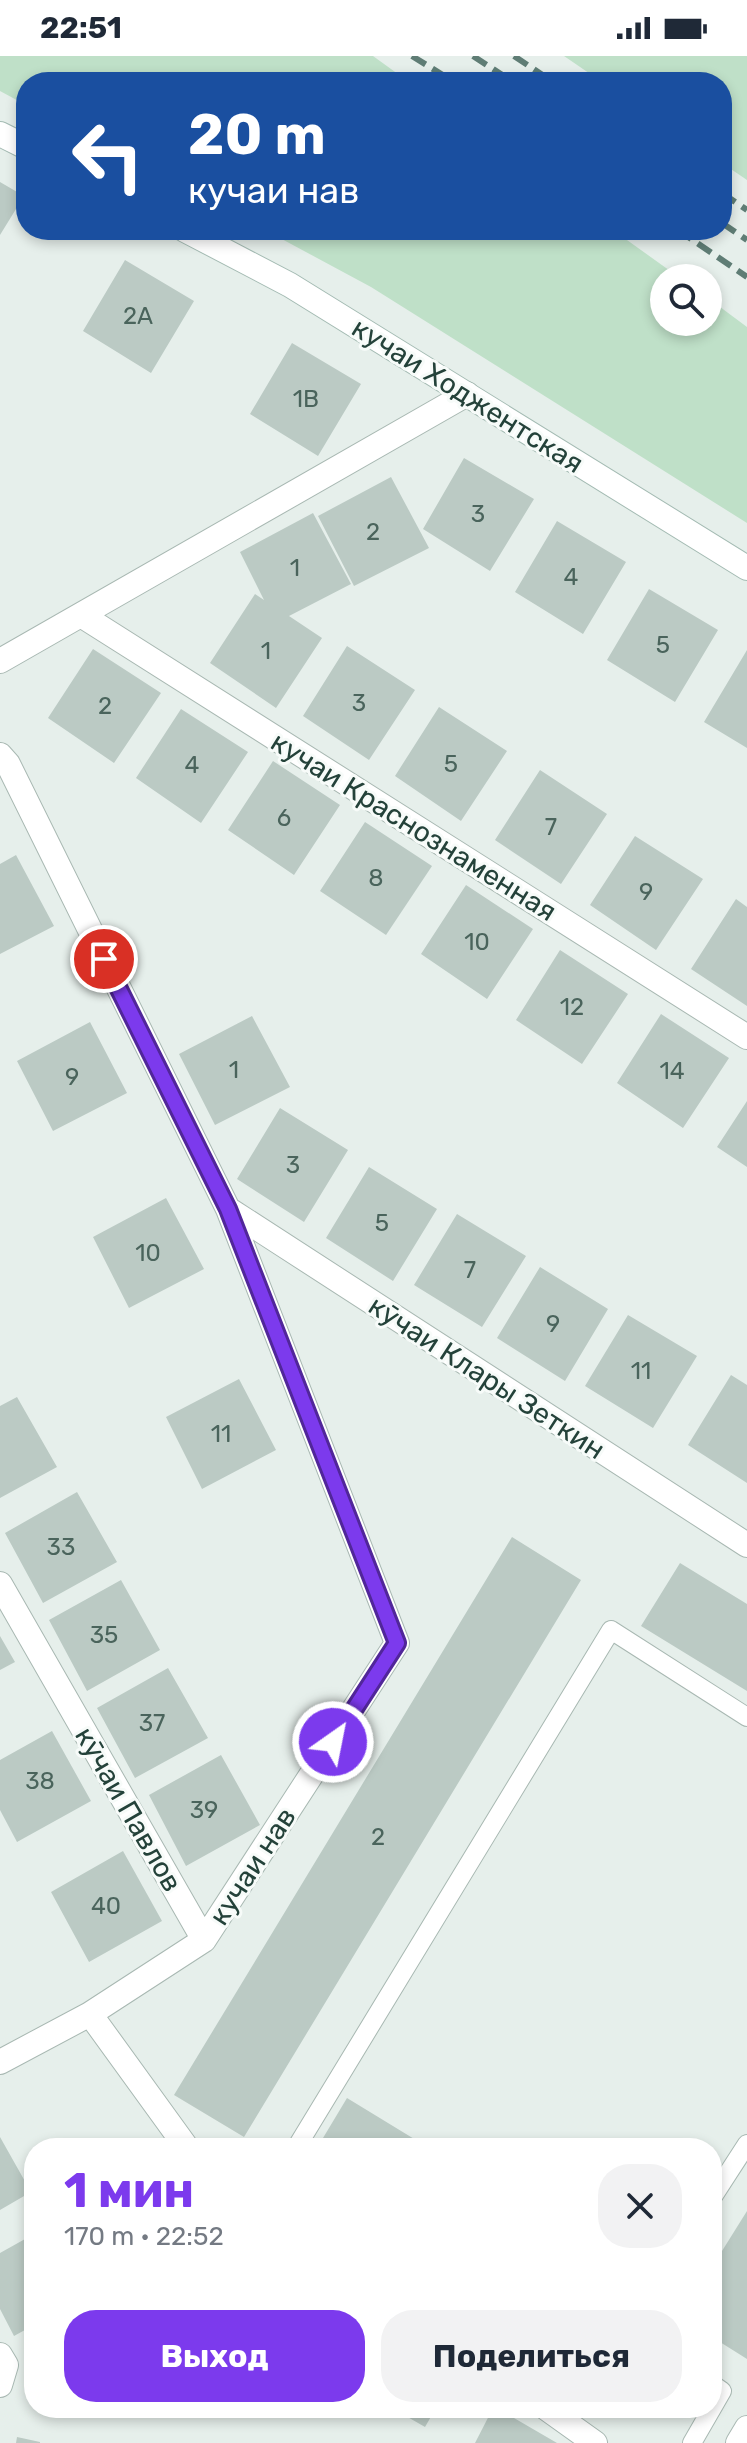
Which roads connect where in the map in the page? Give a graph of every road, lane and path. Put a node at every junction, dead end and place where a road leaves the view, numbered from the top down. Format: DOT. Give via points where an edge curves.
graph roads {
  1 [pos="204,240"];
  2 [pos="467,394"];
  3 [pos="747,568"];
  4 [pos="81,615"];
  5 [pos="0,661"];
  6 [pos="0,755"];
  7 [pos="747,1037"];
  8 [pos="228,1209"];
  9 [pos="747,1545"];
  10 [pos="0,1584"];
  11 [pos="747,1717"];
  12 [pos="204,1940"];
  13 [pos="90,2014"];
  14 [pos="0,2062"];
  15 [pos="180,2138"];
  16 [pos="302,2138"];
  17 [pos="747,2144"];
  18 [pos="722,2183"];
  19 [pos="0,2355"];
  20 [pos="0,2385"];
  21 [pos="560,2418"];
  22 [pos="706,2418"];
  23 [pos="747,2428"];
  24 [pos="595,2443"];
  25 [pos="692,2443"];
  26 [pos="738,2443"];
  1 -- 2 [label="street, кучаи Ходжентская" via="290,285"];
  2 -- 3 [label="street, кучаи Ходжентская"];
  2 -- 4 [label="street"];
  4 -- 5 [label="street"];
  4 -- 7 [label="street, кучаи Краснознаменная"];
  6 -- 8 [label="street, кучаи нав"];
  8 -- 9 [label="street, кӯчаи Клары Зеткин"];
  8 -- 12 [label="street, кучаи нав" via="397,1643"];
  10 -- 12 [label="street, кӯчаи Павлов"];
  11 -- 16 [label="lane" via="611,1630"];
  12 -- 13 [label="street"];
  13 -- 14 [label="street"];
  13 -- 15 [label="street"];
  17 -- 18 [label="lane"];
  19 -- 20 [label="street" via="6,2365"];
  21 -- 24 [label="street"];
  22 -- 25 [label="lane"];
  23 -- 26 [label="street"];
}
